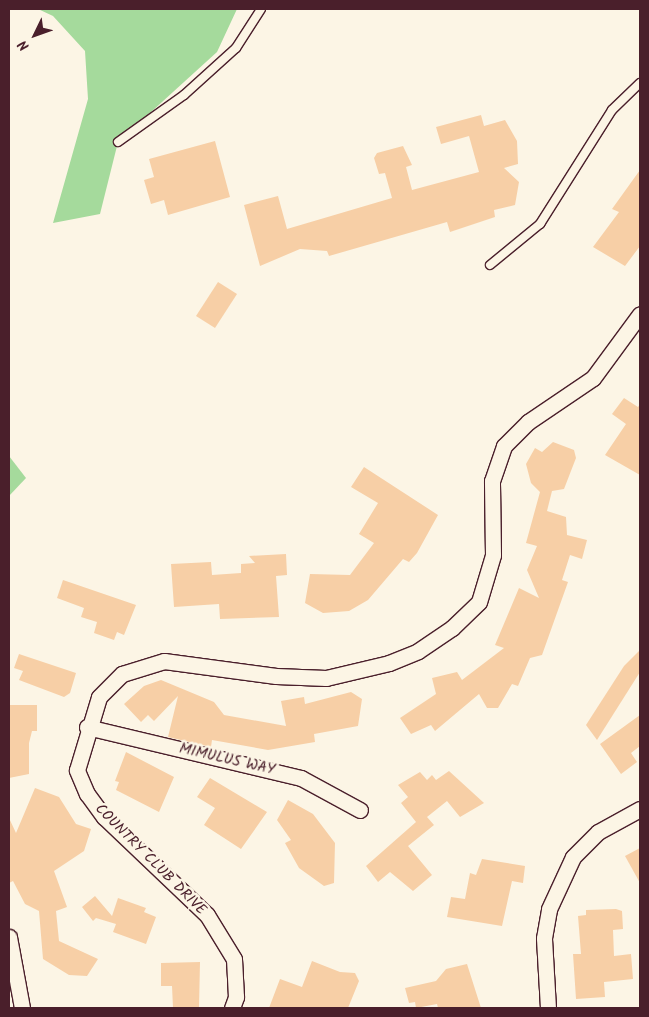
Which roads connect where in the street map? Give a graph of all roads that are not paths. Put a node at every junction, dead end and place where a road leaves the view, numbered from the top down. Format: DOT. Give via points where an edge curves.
graph roads {
  1 [pos="261,9"];
  2 [pos="640,83"];
  3 [pos="118,142"];
  4 [pos="490,265"];
  5 [pos="640,314"];
  6 [pos="87,727"];
  7 [pos="640,809"];
  8 [pos="360,810"];
  9 [pos="9,937"];
  10 [pos="22,1008"];
  11 [pos="232,1008"];
  12 [pos="548,1008"];
  1 -- 3 [label="lane" via="236,48 184,95"];
  2 -- 4 [label="lane" via="612,110 540,224"];
  5 -- 6 [label="street, COUNTRY CLUB DRIVE" via="593,378 528,422 504,446 492,481 493,555 479,602 452,628 418,651 389,663 326,678 276,676 164,661 122,674 99,697"];
  6 -- 8 [label="street, MIMULUS WAY" via="301,778"];
  6 -- 11 [label="street, COUNTRY CLUB DRIVE" via="76,770 86,794 104,817 207,915 234,959 236,997"];
  7 -- 12 [label="street" via="598,832 573,857 549,909 544,938"];
  9 -- 10 [label="street"];
}
